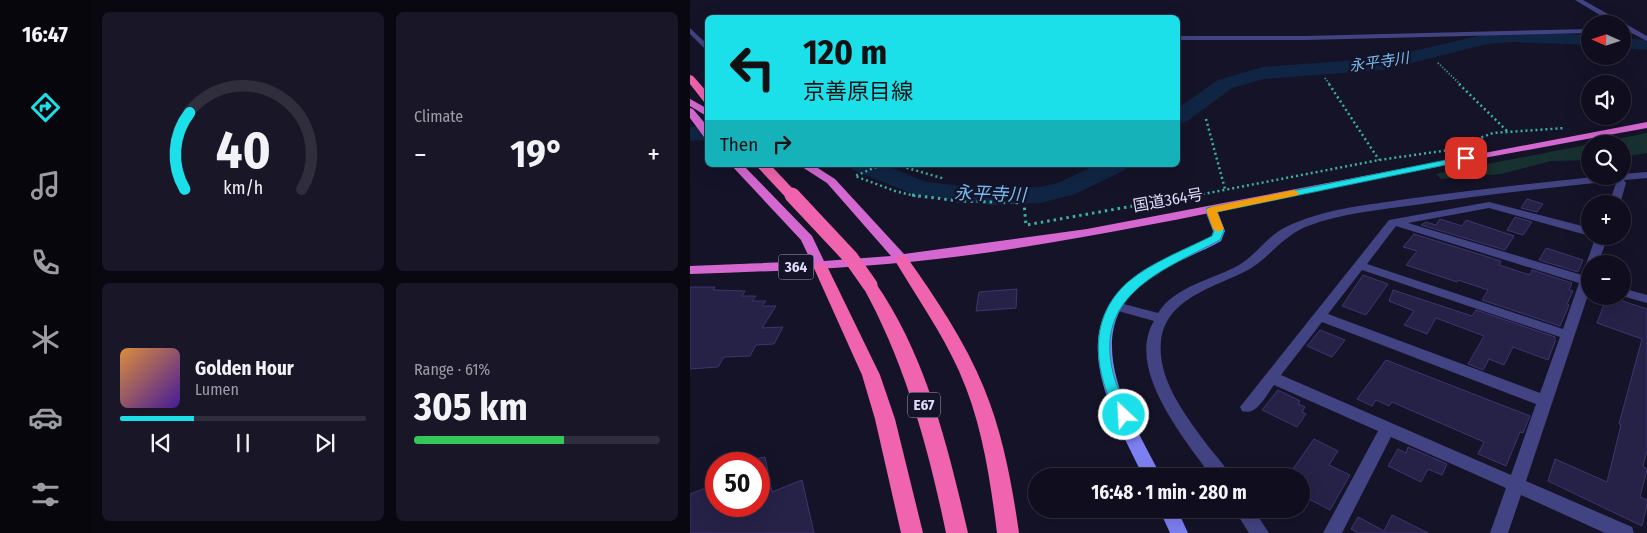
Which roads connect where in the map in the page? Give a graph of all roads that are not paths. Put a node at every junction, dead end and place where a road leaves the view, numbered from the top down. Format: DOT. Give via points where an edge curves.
graph roads {
  1 [pos="1578,0"];
  2 [pos="1605,15"];
  3 [pos="1631,30"];
  4 [pos="1647,30"];
  5 [pos="1581,31"];
  6 [pos="693,32"];
  7 [pos="1180,38"];
  8 [pos="1647,39"];
  9 [pos="705,46"];
  10 [pos="690,78"];
  11 [pos="705,96"];
  12 [pos="690,102"];
  13 [pos="690,111"];
  14 [pos="705,112"];
  15 [pos="1647,125"];
  16 [pos="705,132"];
  17 [pos="740,167"];
  18 [pos="765,167"];
  19 [pos="808,167"];
  20 [pos="1647,175"];
  21 [pos="1631,177"];
  22 [pos="1581,182"];
  23 [pos="1211,210"];
  24 [pos="1393,222"];
  25 [pos="1581,230"];
  26 [pos="901,259"];
  27 [pos="1359,265"];
  28 [pos="820,266"];
  29 [pos="690,270"];
  30 [pos="1581,275"];
  31 [pos="1631,295"];
  32 [pos="1581,298"];
  33 [pos="1647,299"];
  34 [pos="1116,306"];
  35 [pos="1319,316"];
  36 [pos="1160,318"];
  37 [pos="1567,335"];
  38 [pos="1271,377"];
  39 [pos="1545,401"];
  40 [pos="1248,407"];
  41 [pos="1388,428"];
  42 [pos="1149,468"];
  43 [pos="1216,468"];
  44 [pos="1516,485"];
  45 [pos="1172,518"];
  46 [pos="1249,518"];
  47 [pos="912,533"];
  48 [pos="956,533"];
  49 [pos="1008,533"];
  50 [pos="1179,533"];
  51 [pos="1260,533"];
  52 [pos="1332,533"];
  53 [pos="1499,533"];
  54 [pos="1625,533"];
  1 -- 2 [label="street"];
  3 -- 4 [label="street"];
  3 -- 8 [label="street"];
  5 -- 7 [label="street"];
  6 -- 9 [label="street"];
  10 -- 11 [label="highway"];
  12 -- 14 [label="highway"];
  13 -- 16 [label="highway"];
  15 -- 23 [label="highway, 国道364号 / 364"];
  17 -- 28 [label="highway, 364" via="807,239"];
  18 -- 48 [label="highway, E67, bridge" via="851,258 902,343 948,492"];
  19 -- 26 [label="highway" via="831,181"];
  20 -- 21 [label="street"];
  22 -- 36 [label="street" via="1470,193 1340,212 1289,231 1272,242 1258,258 1196,288"];
  23 -- 26 [label="highway, 国道364号 / 364" via="1056,238"];
  23 -- 34 [label="main road" via="1219,231 1217,238 1150,272 1132,286"];
  24 -- 25 [label="street" via="1489,205"];
  24 -- 27 [label="street"];
  24 -- 30 [label="street"];
  26 -- 28 [label="highway, 国道364号 / 364"];
  26 -- 49 [label="highway" via="961,357 975,387 996,458"];
  27 -- 35 [label="street"];
  27 -- 37 [label="street"];
  28 -- 29 [label="highway, 国道364号 / 364"];
  28 -- 47 [label="highway" via="871,375 886,419"];
  31 -- 33 [label="street"];
  32 -- 37 [label="street"];
  34 -- 36 [label="street"];
  34 -- 42 [label="main road" via="1107,325 1104,358 1108,375"];
  35 -- 38 [label="street"];
  35 -- 39 [label="street"];
  36 -- 43 [label="street" via="1154,340 1154,358 1162,390"];
  37 -- 39 [label="street"];
  38 -- 40 [label="street"];
  38 -- 41 [label="street"];
  39 -- 44 [label="street"];
  41 -- 44 [label="street"];
  41 -- 52 [label="street"];
  44 -- 53 [label="street"];
  44 -- 54 [label="street"];
  45 -- 50 [label="main road"];
  46 -- 51 [label="street"];
}
